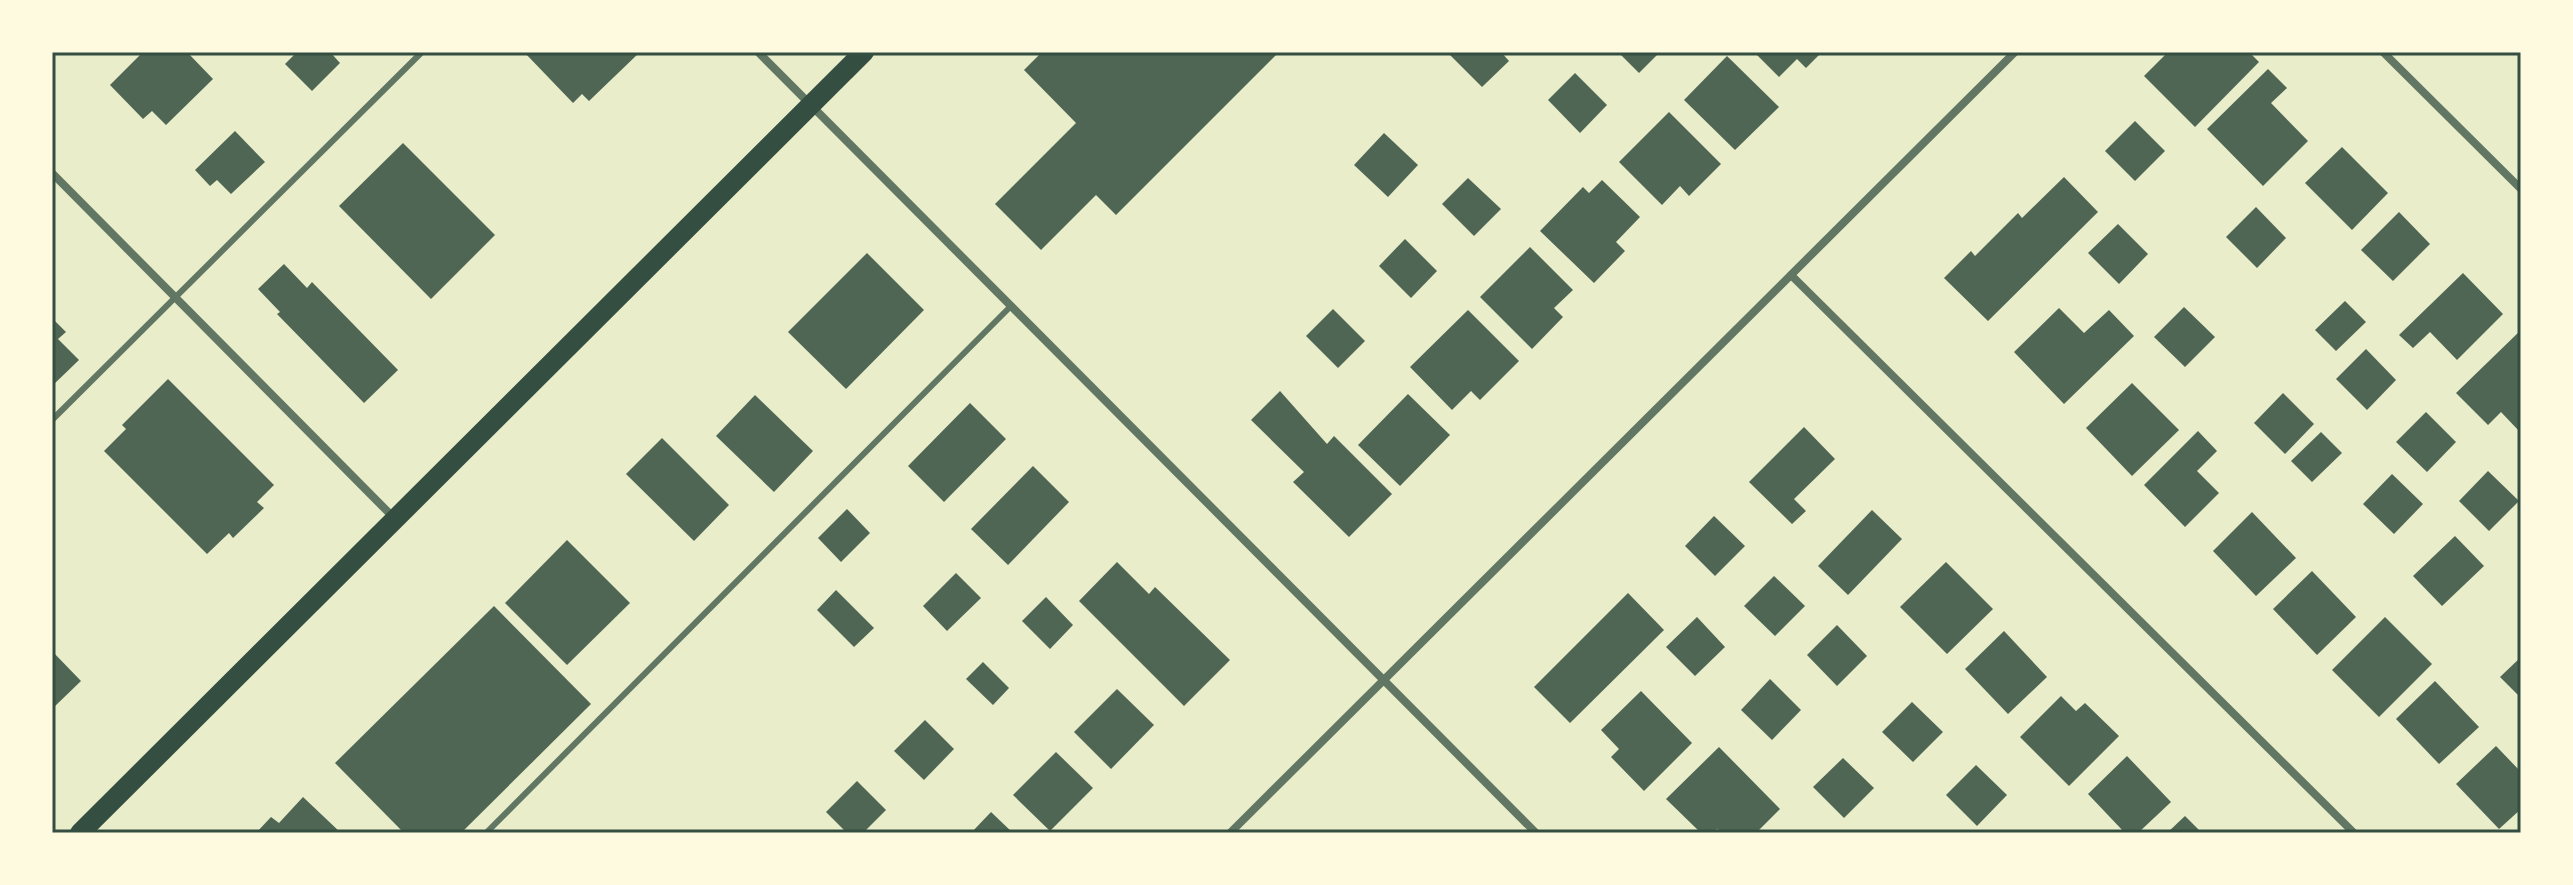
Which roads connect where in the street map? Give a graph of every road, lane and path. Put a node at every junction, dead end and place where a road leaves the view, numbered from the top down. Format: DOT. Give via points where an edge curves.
graph roads {
  1 [pos="422,52"];
  2 [pos="758,52"];
  3 [pos="864,52"];
  4 [pos="2015,52"];
  5 [pos="2383,52"];
  6 [pos="811,105"];
  7 [pos="52,173"];
  8 [pos="2521,189"];
  9 [pos="1791,275"];
  10 [pos="176,297"];
  11 [pos="1011,306"];
  12 [pos="52,420"];
  13 [pos="396,519"];
  14 [pos="1383,681"];
  15 [pos="80,833"];
  16 [pos="486,833"];
  17 [pos="1230,833"];
  18 [pos="1536,833"];
  19 [pos="2354,833"];
  1 -- 10 [label="lane"];
  2 -- 6 [label="street"];
  3 -- 6 [label="main road"];
  4 -- 9 [label="street"];
  5 -- 8 [label="street"];
  6 -- 11 [label="street"];
  6 -- 13 [label="main road"];
  7 -- 10 [label="street"];
  9 -- 14 [label="street"];
  9 -- 19 [label="street"];
  10 -- 12 [label="lane"];
  10 -- 13 [label="street"];
  11 -- 14 [label="street"];
  11 -- 16 [label="lane"];
  13 -- 15 [label="main road"];
  14 -- 17 [label="street"];
  14 -- 18 [label="street"];
}
